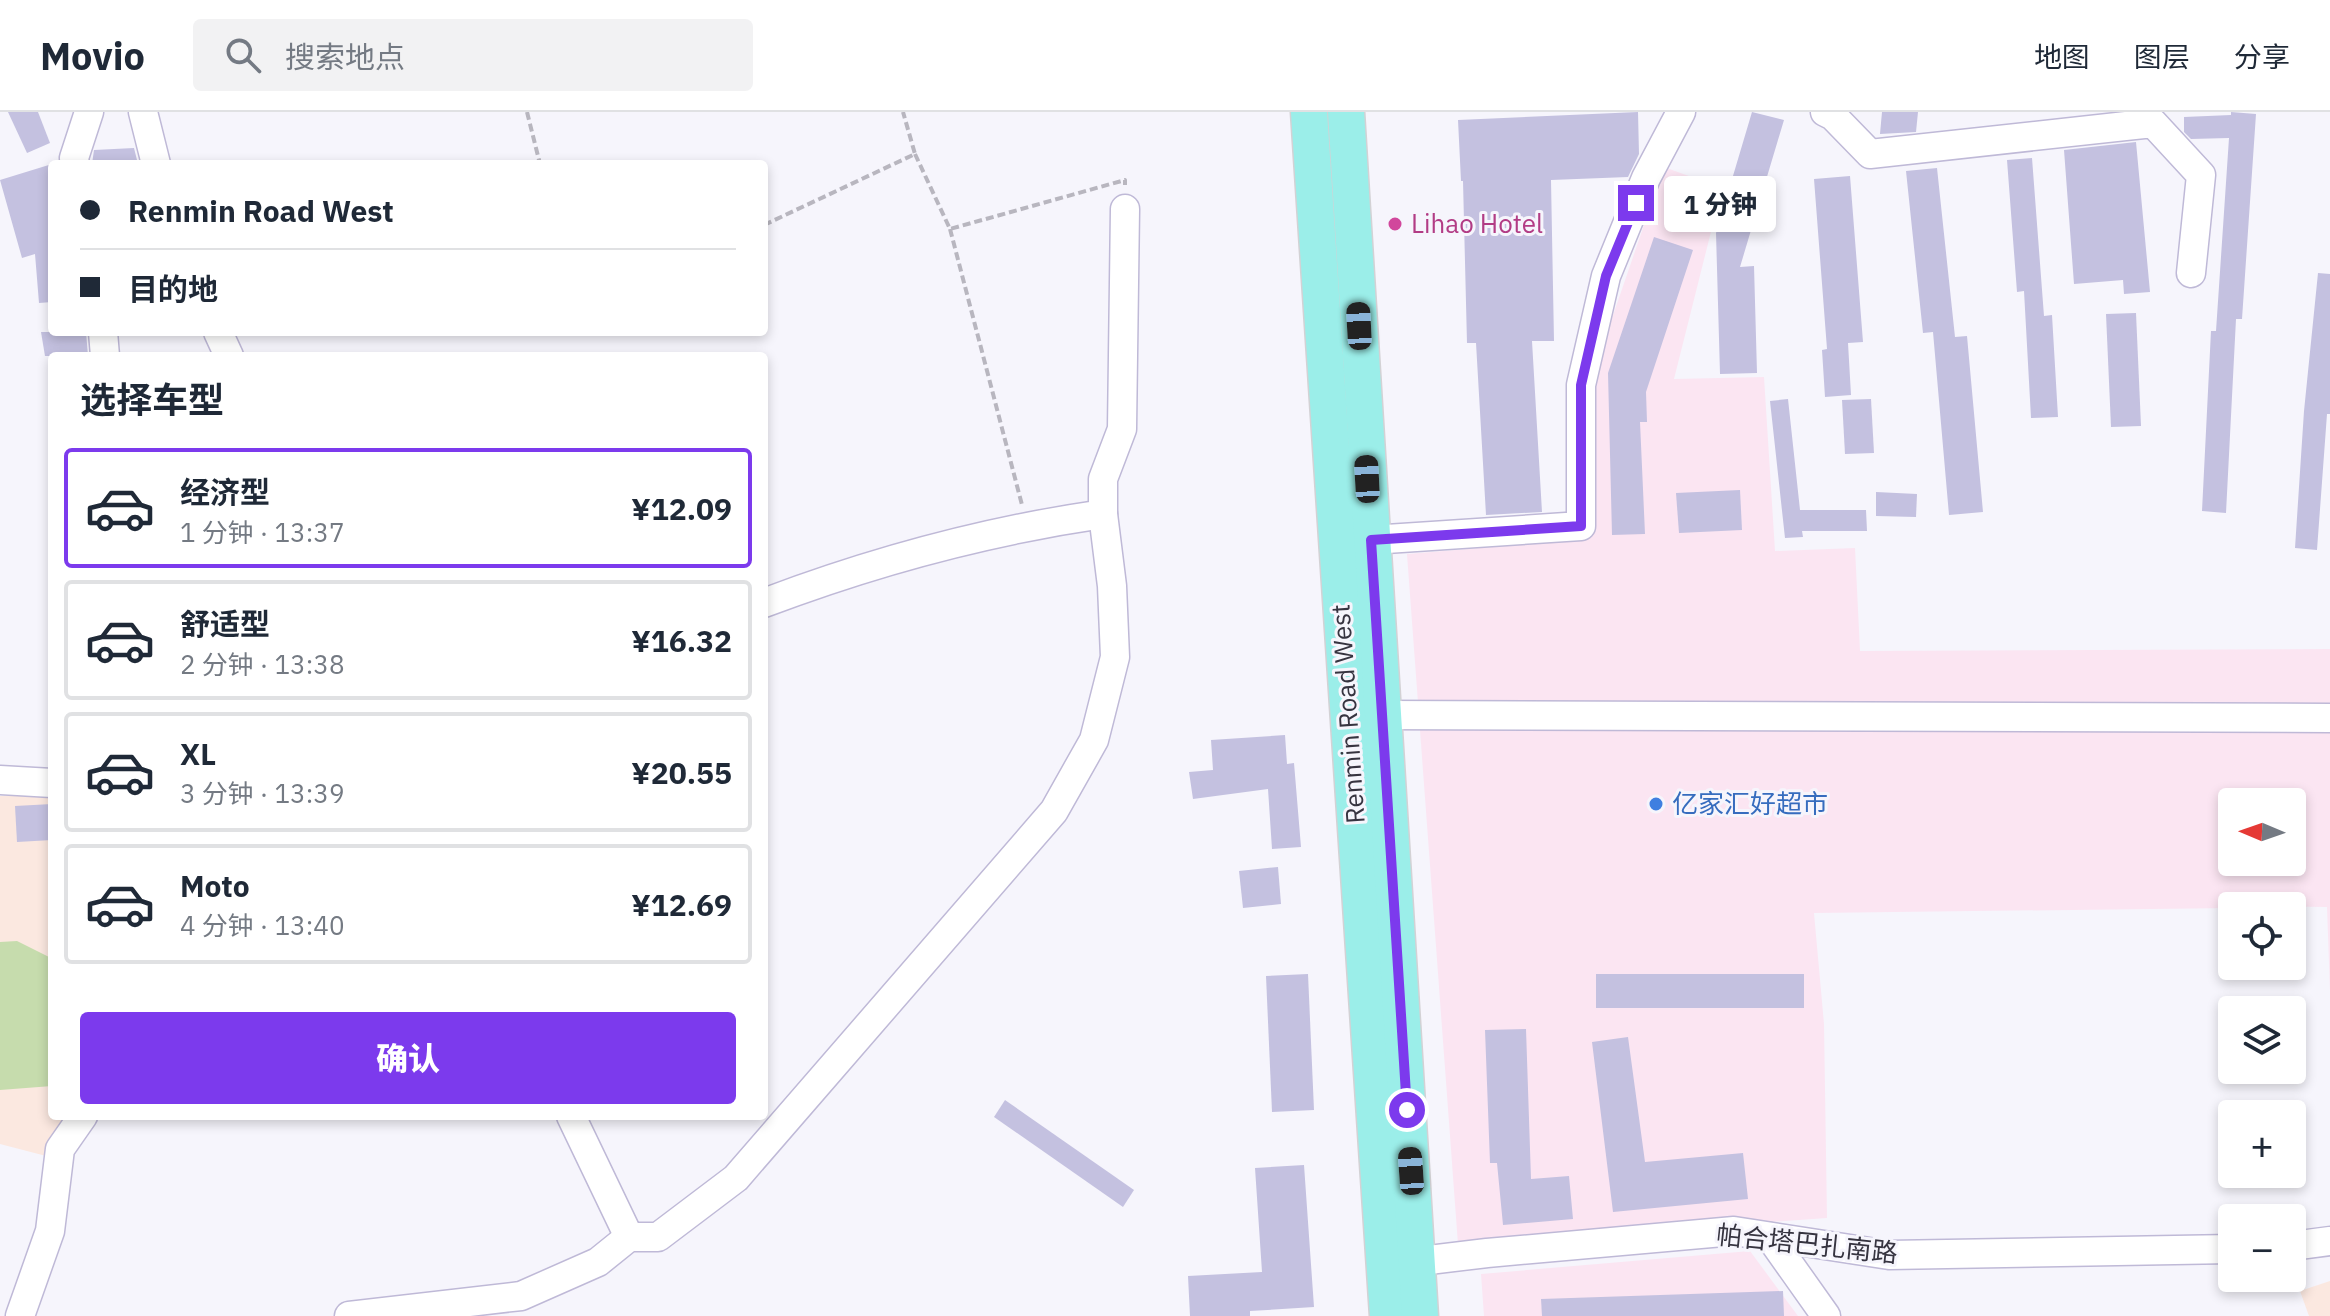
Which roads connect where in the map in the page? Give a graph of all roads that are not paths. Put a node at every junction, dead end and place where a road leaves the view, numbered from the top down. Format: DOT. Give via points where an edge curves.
graph roads {
  1 [pos="89,112"];
  2 [pos="143,112"];
  3 [pos="1309,112"];
  4 [pos="1346,112"];
  5 [pos="1681,112"];
  6 [pos="1825,112"];
  7 [pos="74,160"];
  8 [pos="155,160"];
  9 [pos="1125,209"];
  10 [pos="2191,273"];
  11 [pos="1103,514"];
  12 [pos="1371,540"];
  13 [pos="768,601"];
  14 [pos="1381,715"];
  15 [pos="2330,718"];
  16 [pos="0,780"];
  17 [pos="48,783"];
  18 [pos="80,1120"];
  19 [pos="573,1120"];
  20 [pos="629,1237"];
  21 [pos="1770,1237"];
  22 [pos="2330,1241"];
  23 [pos="2306,1244"];
  24 [pos="2218,1249"];
  25 [pos="1401,1264"];
  26 [pos="20,1316"];
  27 [pos="349,1316"];
  28 [pos="1388,1316"];
  29 [pos="1420,1316"];
  30 [pos="1826,1316"];
  1 -- 7 [label="street"];
  2 -- 8 [label="street"];
  3 -- 25 [label="main road, Renmin Road West"];
  4 -- 12 [label="main road, Renmin Road West"];
  5 -- 12 [label="street" via="1646,178 1606,276 1581,385 1581,526"];
  6 -- 10 [label="street" via="1870,154 2153,123 2201,175"];
  9 -- 11 [label="street" via="1122,429 1103,479"];
  11 -- 13 [label="street" via="940,546 843,573"];
  11 -- 20 [label="street" via="1115,657 1094,740 1054,811 736,1178 658,1237"];
  12 -- 14 [label="main road, Renmin Road West"];
  14 -- 15 [label="street"];
  14 -- 25 [label="main road, Renmin Road West"];
  16 -- 17 [label="street"];
  18 -- 26 [label="street" via="60,1149 50,1231"];
  19 -- 20 [label="street"];
  20 -- 27 [label="street" via="598,1262 521,1296"];
  21 -- 24 [label="street, 帕合塔巴扎南路" via="1889,1255"];
  21 -- 25 [label="street, 帕合塔巴扎南路" via="1734,1231"];
  21 -- 30 [label="street"];
  22 -- 23 [label="street"];
  25 -- 28 [label="main road, Renmin Road West"];
  25 -- 29 [label="main road, Renmin Road West"];
}
